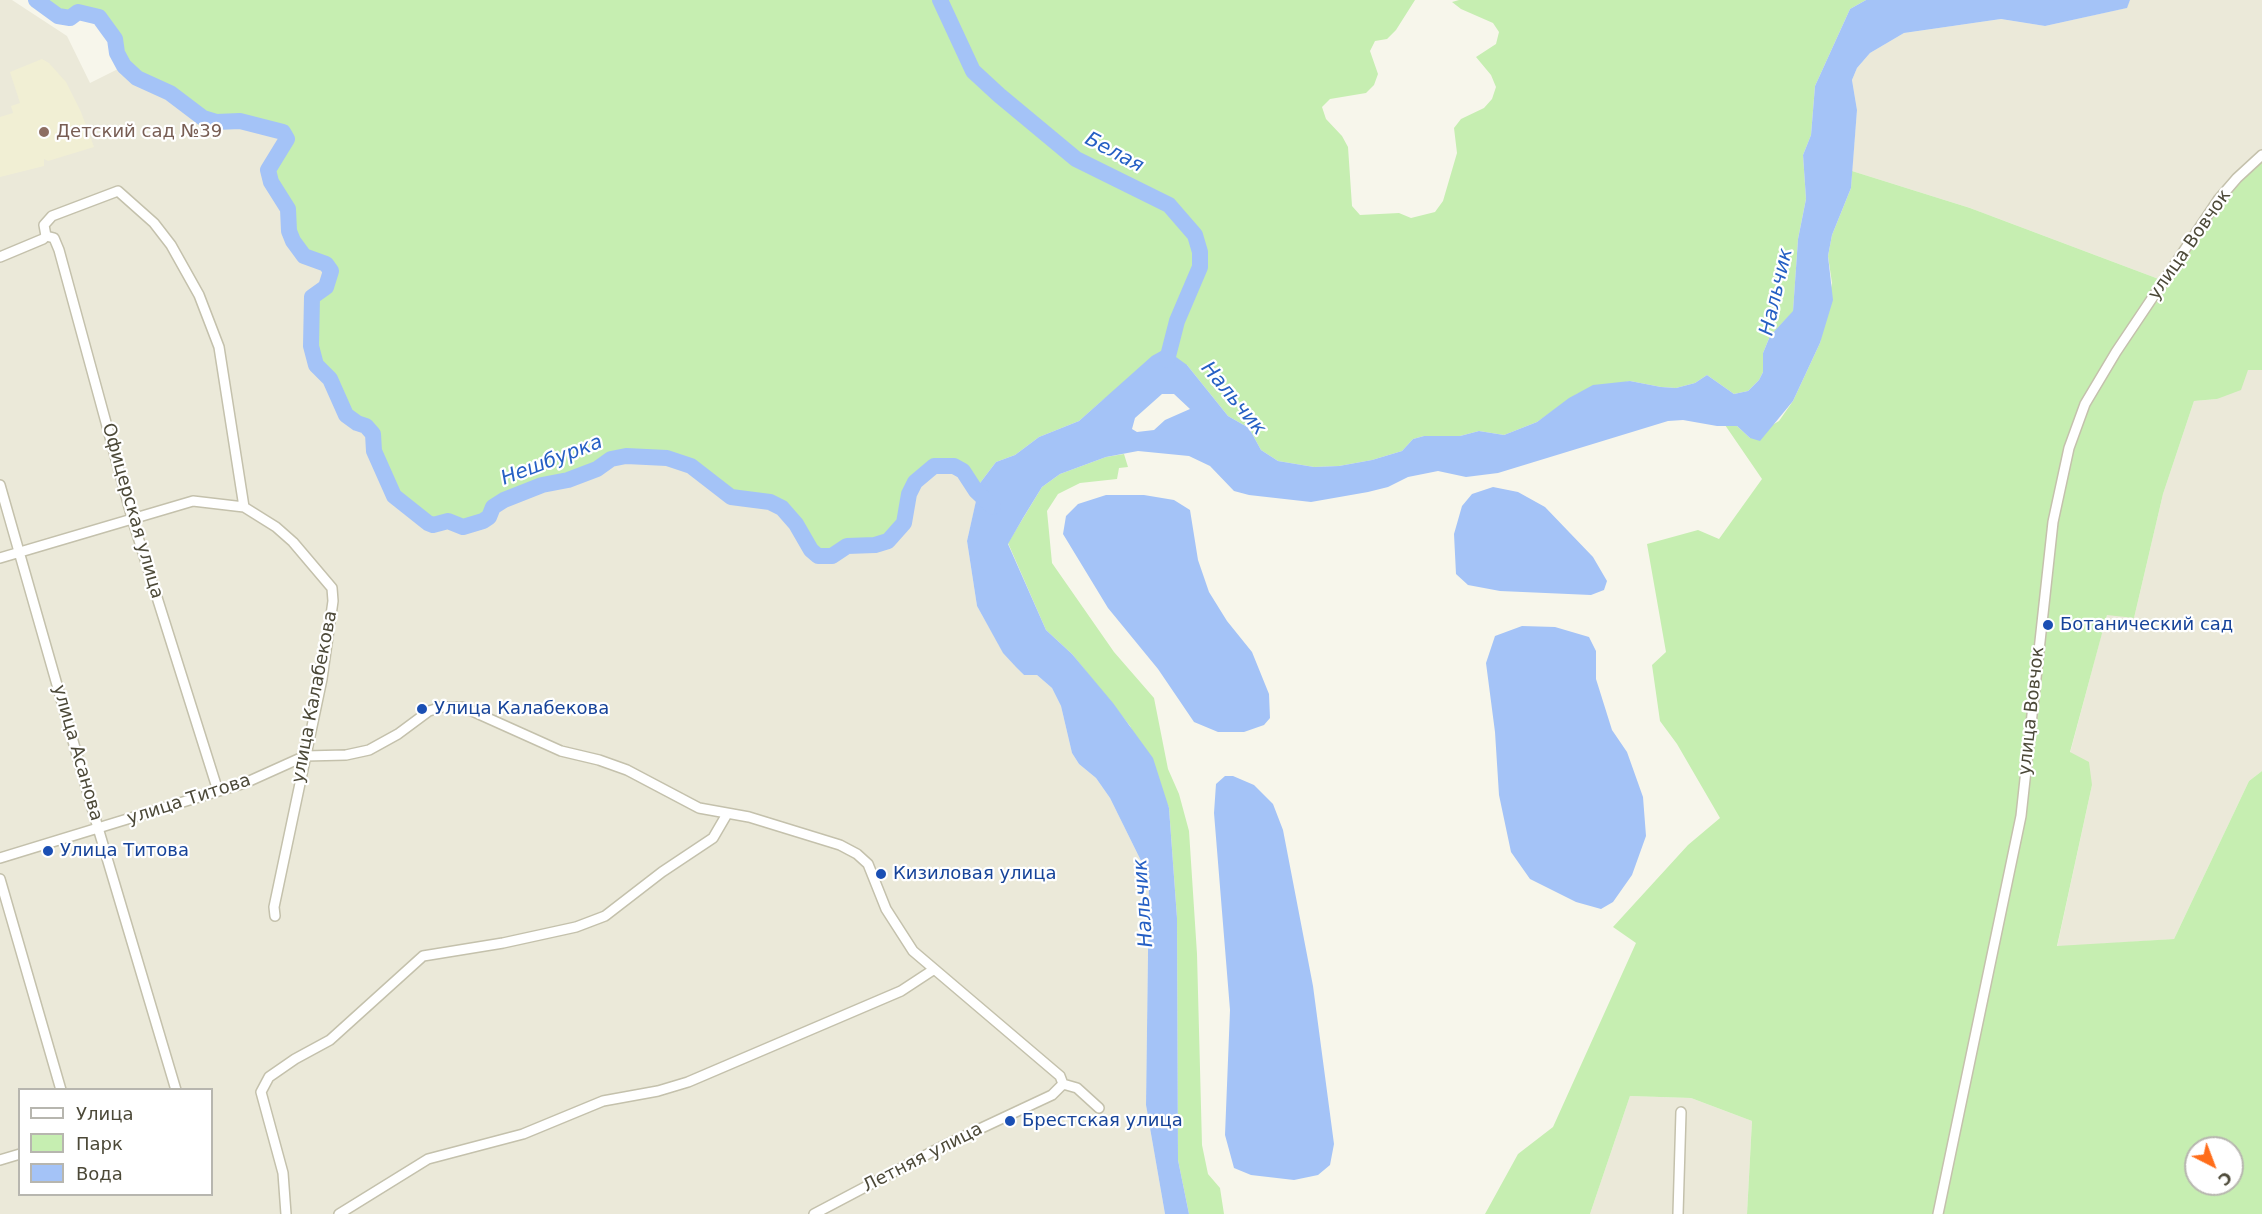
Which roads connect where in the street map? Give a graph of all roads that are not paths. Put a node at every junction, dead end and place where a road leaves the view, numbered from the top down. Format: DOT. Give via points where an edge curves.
graph roads {
  1 [pos="2262,155"];
  2 [pos="46,236"];
  3 [pos="0,257"];
  4 [pos="0,484"];
  5 [pos="244,507"];
  6 [pos="132,518"];
  7 [pos="21,552"];
  8 [pos="0,558"];
  9 [pos="305,756"];
  10 [pos="218,791"];
  11 [pos="727,814"];
  12 [pos="98,829"];
  13 [pos="0,858"];
  14 [pos="0,879"];
  15 [pos="275,916"];
  16 [pos="933,970"];
  17 [pos="1063,1084"];
  18 [pos="61,1088"];
  19 [pos="176,1088"];
  20 [pos="1099,1108"];
  21 [pos="1681,1112"];
  22 [pos="18,1155"];
  23 [pos="0,1160"];
  24 [pos="286,1214"];
  25 [pos="339,1214"];
  26 [pos="814,1214"];
  27 [pos="1678,1214"];
  28 [pos="1938,1214"];
  1 -- 28 [label="street, улица Вовчок" via="2218,200 2116,352 2085,404 2069,448 2052,533 2021,816"];
  2 -- 3 [label="street"];
  2 -- 5 [label="street" via="44,225 52,216 118,191 166,236 199,295 223,361"];
  2 -- 6 [label="street, Офицерская улица" via="54,238 59,250"];
  4 -- 7 [label="street, улица Асанова"];
  5 -- 6 [label="street" via="193,501"];
  5 -- 9 [label="street, улица Калабекова" via="293,542 333,593 322,679"];
  6 -- 7 [label="street"];
  6 -- 10 [label="street, Офицерская улица"];
  7 -- 8 [label="street"];
  7 -- 12 [label="street, улица Асанова"];
  9 -- 10 [label="street, улица Титова" via="266,775"];
  9 -- 11 [label="street" via="369,750 392,739 429,711 456,706 479,712 561,751 627,770 690,804"];
  9 -- 15 [label="street, улица Калабекова"];
  10 -- 12 [label="street, улица Титова"];
  11 -- 16 [label="street" via="840,845 862,857 893,922 913,951"];
  11 -- 24 [label="street" via="713,838 605,916 576,927 423,956 330,1040 269,1077 261,1092 283,1173"];
  12 -- 13 [label="street, улица Титова"];
  12 -- 19 [label="street, улица Асанова"];
  14 -- 18 [label="street"];
  16 -- 17 [label="street" via="1060,1076"];
  16 -- 25 [label="street" via="901,991 688,1082 595,1103 523,1134 422,1162"];
  17 -- 20 [label="street" via="1077,1088"];
  17 -- 26 [label="street, Летняя улица" via="1052,1095 941,1147"];
  21 -- 27 [label="street"];
  22 -- 23 [label="street"];
}
